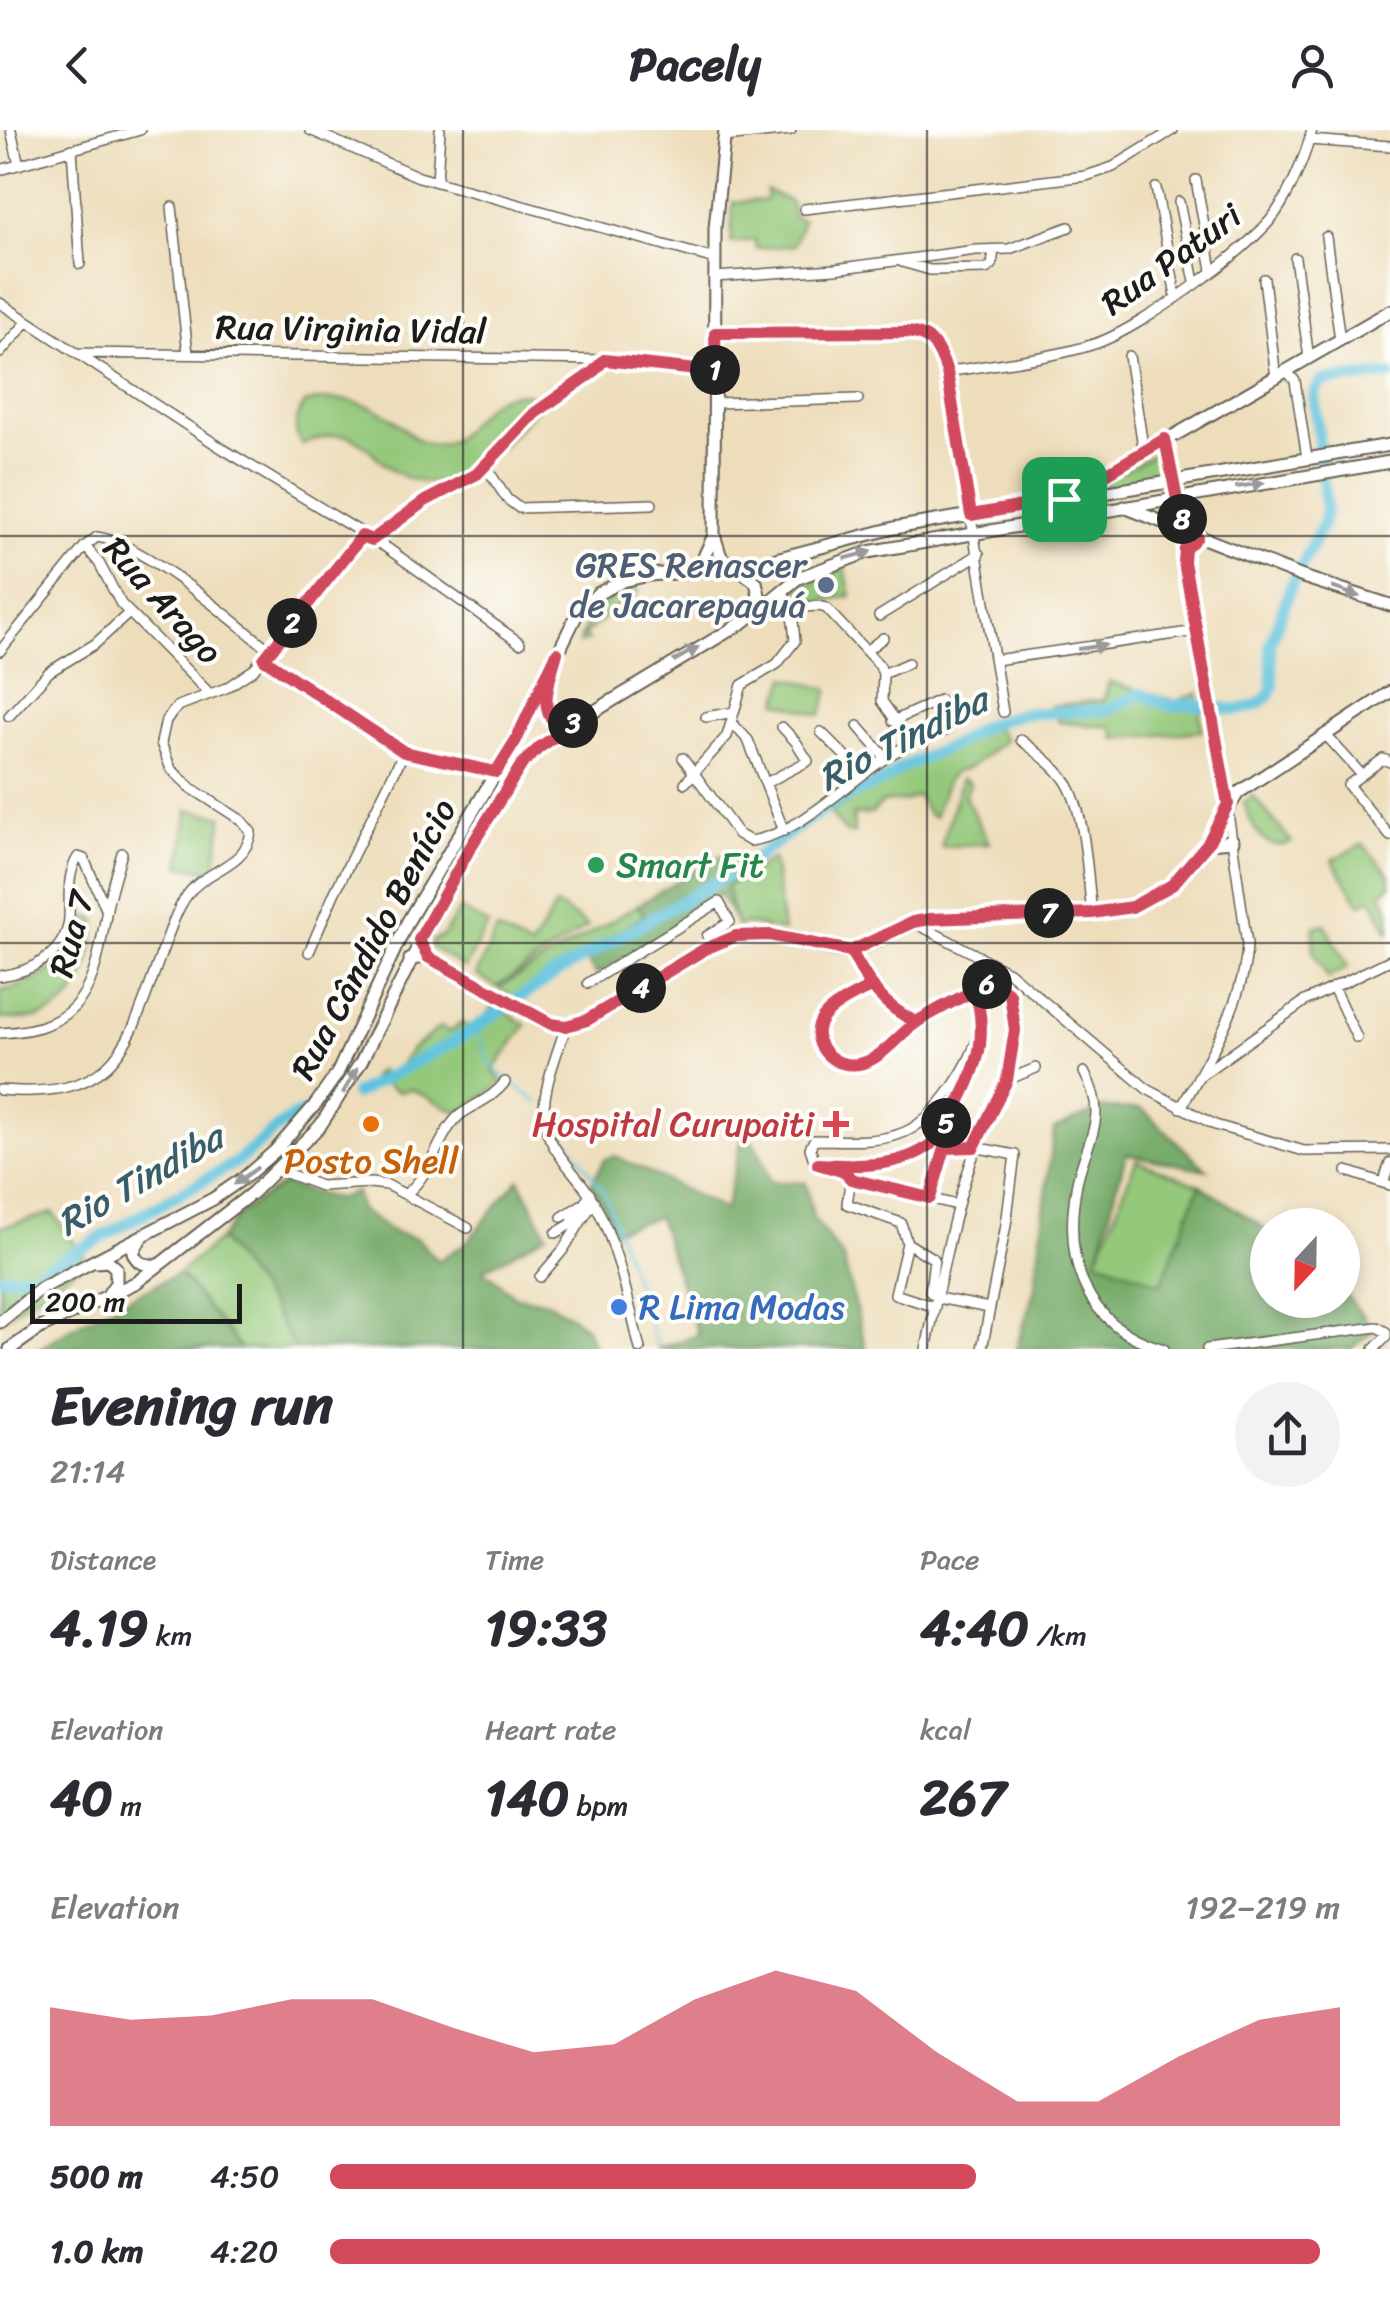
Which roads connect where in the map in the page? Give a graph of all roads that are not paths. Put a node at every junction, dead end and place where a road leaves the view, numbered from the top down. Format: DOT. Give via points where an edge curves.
graph roads {
  1 [pos="11,130"];
  2 [pos="310,130"];
  3 [pos="440,130"];
  4 [pos="791,130"];
  5 [pos="1173,130"];
  6 [pos="132,131"];
  7 [pos="725,133"];
  8 [pos="1311,135"];
  9 [pos="1390,146"];
  10 [pos="72,150"];
  11 [pos="19,165"];
  12 [pos="0,170"];
  13 [pos="1196,180"];
  14 [pos="438,182"];
  15 [pos="1156,188"];
  16 [pos="1178,202"];
  17 [pos="172,207"];
  18 [pos="804,209"];
  19 [pos="1069,227"];
  20 [pos="1326,237"];
  21 [pos="994,250"];
  22 [pos="1295,258"];
  23 [pos="715,259"];
  24 [pos="896,260"];
  25 [pos="80,264"];
  26 [pos="1212,270"];
  27 [pos="714,277"];
  28 [pos="1264,279"];
  29 [pos="1195,282"];
  30 [pos="1176,296"];
  31 [pos="0,303"];
  32 [pos="1390,311"];
  33 [pos="27,322"];
  34 [pos="715,333"];
  35 [pos="1340,340"];
  36 [pos="77,353"];
  37 [pos="0,354"];
  38 [pos="188,354"];
  39 [pos="1129,356"];
  40 [pos="1309,358"];
  41 [pos="604,360"];
  42 [pos="716,372"];
  43 [pos="947,372"];
  44 [pos="1281,374"];
  45 [pos="858,399"];
  46 [pos="715,402"];
  47 [pos="1165,439"];
  48 [pos="1390,445"];
  49 [pos="1144,453"];
  50 [pos="1317,457"];
  51 [pos="1390,462"];
  52 [pos="486,467"];
  53 [pos="1175,480"];
  54 [pos="1179,496"];
  55 [pos="1064,499"];
  56 [pos="652,504"];
  57 [pos="1120,506"];
  58 [pos="971,515"];
  59 [pos="1183,530"];
  60 [pos="975,534"];
  61 [pos="714,535"];
  62 [pos="1197,537"];
  63 [pos="367,538"];
  64 [pos="85,546"];
  65 [pos="979,554"];
  66 [pos="741,568"];
  67 [pos="678,572"];
  68 [pos="783,590"];
  69 [pos="1390,605"];
  70 [pos="789,608"];
  71 [pos="129,613"];
  72 [pos="879,616"];
  73 [pos="745,621"];
  74 [pos="1197,632"];
  75 [pos="883,638"];
  76 [pos="520,642"];
  77 [pos="866,650"];
  78 [pos="0,651"];
  79 [pos="557,653"];
  80 [pos="268,655"];
  81 [pos="995,660"];
  82 [pos="908,663"];
  83 [pos="883,674"];
  84 [pos="1390,692"];
  85 [pos="210,694"];
  86 [pos="940,700"];
  87 [pos="1003,712"];
  88 [pos="8,716"];
  89 [pos="706,717"];
  90 [pos="733,717"];
  91 [pos="894,721"];
  92 [pos="575,723"];
  93 [pos="858,726"];
  94 [pos="782,727"];
  95 [pos="946,730"];
  96 [pos="820,732"];
  97 [pos="1325,734"];
  98 [pos="1021,740"];
  99 [pos="910,744"];
  100 [pos="404,752"];
  101 [pos="683,758"];
  102 [pos="885,758"];
  103 [pos="1390,762"];
  104 [pos="496,772"];
  105 [pos="694,774"];
  106 [pos="863,774"];
  107 [pos="1361,774"];
  108 [pos="685,783"];
  109 [pos="766,783"];
  110 [pos="1228,804"];
  111 [pos="784,831"];
  112 [pos="1390,836"];
  113 [pos="1234,840"];
  114 [pos="1208,843"];
  115 [pos="122,853"];
  116 [pos="106,910"];
  117 [pos="1092,913"];
  118 [pos="913,922"];
  119 [pos="419,940"];
  120 [pos="714,944"];
  121 [pos="851,951"];
  122 [pos="309,952"];
  123 [pos="428,957"];
  124 [pos="410,959"];
  125 [pos="1390,960"];
  126 [pos="0,976"];
  127 [pos="588,983"];
  128 [pos="870,987"];
  129 [pos="1333,987"];
  130 [pos="974,990"];
  131 [pos="916,1022"];
  132 [pos="566,1026"];
  133 [pos="980,1028"];
  134 [pos="0,1033"];
  135 [pos="1357,1038"];
  136 [pos="1036,1068"];
  137 [pos="1084,1072"];
  138 [pos="1198,1077"];
  139 [pos="1007,1080"];
  140 [pos="505,1082"];
  141 [pos="0,1090"];
  142 [pos="1181,1108"];
  143 [pos="974,1147"];
  144 [pos="1390,1150"];
  145 [pos="1390,1163"];
  146 [pos="818,1164"];
  147 [pos="278,1170"];
  148 [pos="1347,1171"];
  149 [pos="851,1179"];
  150 [pos="1386,1184"];
  151 [pos="406,1194"];
  152 [pos="930,1198"];
  153 [pos="589,1200"];
  154 [pos="957,1205"];
  155 [pos="562,1217"];
  156 [pos="468,1228"];
  157 [pos="556,1234"];
  158 [pos="144,1235"];
  159 [pos="907,1243"];
  160 [pos="159,1265"];
  161 [pos="77,1268"];
  162 [pos="540,1277"];
  163 [pos="105,1296"];
  164 [pos="937,1302"];
  165 [pos="988,1308"];
  166 [pos="0,1322"];
  167 [pos="10,1349"];
  168 [pos="640,1349"];
  169 [pos="926,1349"];
  170 [pos="982,1349"];
  171 [pos="1164,1349"];
  172 [pos="1207,1349"];
  173 [pos="1374,1349"];
  1 -- 11 [label="street"];
  2 -- 14 [label="street"];
  3 -- 14 [label="street"];
  4 -- 7 [label="street"];
  5 -- 18 [label="street" via="1086,176"];
  6 -- 10 [label="street"];
  7 -- 23 [label="main road"];
  8 -- 9 [label="street"];
  8 -- 26 [label="street, Rua Paturi" via="1277,212"];
  10 -- 11 [label="street"];
  10 -- 25 [label="street"];
  11 -- 12 [label="street"];
  13 -- 26 [label="street"];
  14 -- 23 [label="street"];
  15 -- 30 [label="street"];
  16 -- 29 [label="street"];
  17 -- 38 [label="street"];
  19 -- 21 [label="street"];
  20 -- 35 [label="street"];
  21 -- 24 [label="street"];
  21 -- 24 [label="street" via="986,269 930,270"];
  22 -- 40 [label="street"];
  23 -- 27 [label="main road"];
  24 -- 27 [label="street"];
  26 -- 29 [label="street, Rua Paturi"];
  27 -- 34 [label="main road"];
  28 -- 44 [label="street"];
  29 -- 30 [label="street, Rua Paturi"];
  30 -- 43 [label="street, Rua Paturi" via="1094,345"];
  31 -- 33 [label="street"];
  32 -- 35 [label="main road"];
  33 -- 36 [label="street"];
  33 -- 37 [label="street"];
  34 -- 42 [label="main road"];
  34 -- 43 [label="street" via="916,333 934,342"];
  35 -- 40 [label="main road"];
  36 -- 38 [label="street, Rua Virginia Vidal"];
  36 -- 63 [label="street"];
  38 -- 41 [label="street, Rua Virginia Vidal"];
  39 -- 49 [label="street"];
  40 -- 44 [label="main road"];
  41 -- 42 [label="street, Rua Virginia Vidal"];
  41 -- 52 [label="street" via="535,413"];
  42 -- 46 [label="main road"];
  43 -- 58 [label="street"];
  44 -- 47 [label="main road"];
  44 -- 50 [label="street" via="1295,381"];
  45 -- 46 [label="street"];
  46 -- 61 [label="main road"];
  47 -- 49 [label="main road"];
  47 -- 53 [label="street"];
  48 -- 50 [label="main road, Rua Cândido Benício"];
  49 -- 55 [label="main road"];
  50 -- 53 [label="main road, Rua Cândido Benício"];
  54 -- 51 [label="main road, Rua Cândido Benício, one-way"];
  52 -- 56 [label="street" via="519,508"];
  52 -- 63 [label="street"];
  53 -- 54 [label="street"];
  53 -- 55 [label="main road, Rua Cândido Benício"];
  54 -- 57 [label="main road, Rua Cândido Benício"];
  54 -- 59 [label="street"];
  55 -- 58 [label="main road, Rua Cândido Benício"];
  57 -- 59 [label="main road"];
  57 -- 60 [label="main road, Rua Cândido Benício"];
  58 -- 60 [label="street"];
  58 -- 66 [label="main road, Rua Cândido Benício" via="860,534"];
  59 -- 62 [label="main road"];
  60 -- 65 [label="street"];
  68 -- 60 [label="main road, Rua Cândido Benício, one-way" via="846,558"];
  61 -- 66 [label="main road" via="721,556"];
  61 -- 67 [label="main road" via="702,561"];
  62 -- 69 [label="main road, one-way"];
  62 -- 74 [label="street" via="1184,554"];
  63 -- 76 [label="street"];
  63 -- 80 [label="street"];
  64 -- 71 [label="street, Rua Arago"];
  64 -- 78 [label="street, Rua Arago"];
  64 -- 80 [label="street" via="97,536 148,560"];
  65 -- 72 [label="street"];
  65 -- 81 [label="street"];
  66 -- 67 [label="main road, Rua Cândido Benício"];
  66 -- 73 [label="main road" via="758,590"];
  67 -- 79 [label="main road, Rua Cândido Benício" via="624,581 597,594 576,616"];
  68 -- 70 [label="street"];
  68 -- 73 [label="main road, Rua Cândido Benício"];
  70 -- 77 [label="street" via="826,608"];
  70 -- 90 [label="street" via="796,634 791,648 742,685"];
  71 -- 85 [label="street, Rua Arago"];
  71 -- 88 [label="street" via="49,672"];
  92 -- 73 [label="main road, Rua Cândido Benício, one-way"];
  81 -- 74 [label="street, one-way"];
  74 -- 110 [label="street"];
  75 -- 77 [label="street"];
  77 -- 83 [label="street"];
  79 -- 92 [label="main road" via="546,705 558,722"];
  79 -- 104 [label="main road, Rua Cândido Benício"];
  80 -- 85 [label="street" via="236,683"];
  80 -- 100 [label="street"];
  81 -- 87 [label="street"];
  82 -- 83 [label="street"];
  83 -- 91 [label="street" via="882,700"];
  84 -- 97 [label="main road"];
  85 -- 141 [label="street" via="170,713 162,731 164,756 191,788 240,820 251,832 249,844 189,892 131,1034 107,1066 64,1089"];
  86 -- 91 [label="street"];
  89 -- 90 [label="street"];
  90 -- 105 [label="street" via="722,742"];
  90 -- 109 [label="street"];
  91 -- 99 [label="street"];
  92 -- 119 [label="main road, Rua Cândido Benício" via="522,764"];
  93 -- 102 [label="street"];
  94 -- 109 [label="street" via="808,762"];
  95 -- 99 [label="street"];
  96 -- 106 [label="street"];
  97 -- 107 [label="street"];
  97 -- 110 [label="main road"];
  98 -- 117 [label="street" via="1072,791"];
  99 -- 102 [label="street"];
  100 -- 104 [label="street"];
  100 -- 122 [label="street"];
  101 -- 105 [label="street"];
  102 -- 106 [label="street"];
  103 -- 107 [label="street" via="1383,759"];
  104 -- 158 [label="main road, Rua Cândido Benício, one-way" via="408,920 315,1106 245,1177"];
  105 -- 108 [label="street"];
  105 -- 111 [label="street" via="741,838"];
  106 -- 111 [label="street"];
  107 -- 112 [label="street" via="1348,787"];
  109 -- 111 [label="street"];
  110 -- 113 [label="street"];
  110 -- 114 [label="main road"];
  113 -- 114 [label="main road"];
  113 -- 138 [label="street" via="1246,966"];
  114 -- 117 [label="main road" via="1152,898"];
  115 -- 116 [label="street, Rua 7"];
  116 -- 126 [label="street" via="78,857 60,944 34,966"];
  116 -- 134 [label="street, Rua 7" via="96,968 73,1010 43,1027"];
  117 -- 118 [label="main road"];
  118 -- 121 [label="main road"];
  118 -- 142 [label="street" via="1009,972 1147,1089"];
  119 -- 123 [label="main road"];
  119 -- 124 [label="main road, Rua Cândido Benício"];
  120 -- 121 [label="main road" via="752,934"];
  120 -- 127 [label="street" via="708,936 730,922 719,902"];
  120 -- 132 [label="main road"];
  121 -- 128 [label="street"];
  123 -- 124 [label="main road"];
  123 -- 132 [label="main road"];
  147 -- 124 [label="main road, Rua Cândido Benício, one-way" via="342,1096"];
  125 -- 129 [label="street"];
  128 -- 131 [label="street" via="888,1007"];
  128 -- 131 [label="street" via="822,1018 818,1041 838,1062 867,1063"];
  129 -- 135 [label="street"];
  129 -- 138 [label="street"];
  130 -- 131 [label="street"];
  130 -- 133 [label="street"];
  130 -- 139 [label="street" via="995,983 1010,994 1015,1030"];
  132 -- 153 [label="street" via="544,1113 552,1142"];
  133 -- 146 [label="street" via="967,1082 930,1146 886,1163"];
  133 -- 146 [label="street" via="954,1088 920,1124 890,1137 810,1144"];
  136 -- 139 [label="street"];
  137 -- 171 [label="street" via="1096,1093 1097,1118 1072,1221 1078,1273 1102,1316 1126,1336"];
  138 -- 142 [label="street"];
  139 -- 143 [label="street"];
  140 -- 151 [label="street" via="458,1117"];
  142 -- 144 [label="street" via="1290,1148"];
  143 -- 152 [label="street" via="945,1148"];
  143 -- 154 [label="street"];
  143 -- 165 [label="street" via="1017,1159"];
  145 -- 150 [label="street"];
  146 -- 149 [label="street"];
  147 -- 151 [label="street" via="321,1186 377,1183"];
  147 -- 160 [label="main road, Rua Cândido Benício"];
  148 -- 150 [label="street"];
  149 -- 152 [label="street"];
  149 -- 159 [label="street" via="847,1204 900,1224"];
  151 -- 156 [label="street"];
  152 -- 154 [label="street"];
  153 -- 155 [label="street"];
  153 -- 157 [label="street"];
  153 -- 162 [label="street"];
  153 -- 168 [label="street" via="615,1256"];
  154 -- 164 [label="street"];
  158 -- 160 [label="main road" via="135,1258"];
  158 -- 161 [label="main road, Rua Cândido Benício"];
  159 -- 164 [label="street" via="934,1259 928,1290"];
  159 -- 164 [label="street" via="895,1294"];
  160 -- 163 [label="main road, Rua Cândido Benício"];
  161 -- 163 [label="main road" via="101,1260 114,1265 116,1283"];
  161 -- 166 [label="main road, Rua Cândido Benício"];
  163 -- 167 [label="main road, Rua Cândido Benício"];
  164 -- 165 [label="street"];
  164 -- 169 [label="street"];
  165 -- 170 [label="street"];
  172 -- 173 [label="street" via="1378,1327 1386,1337"];
}
